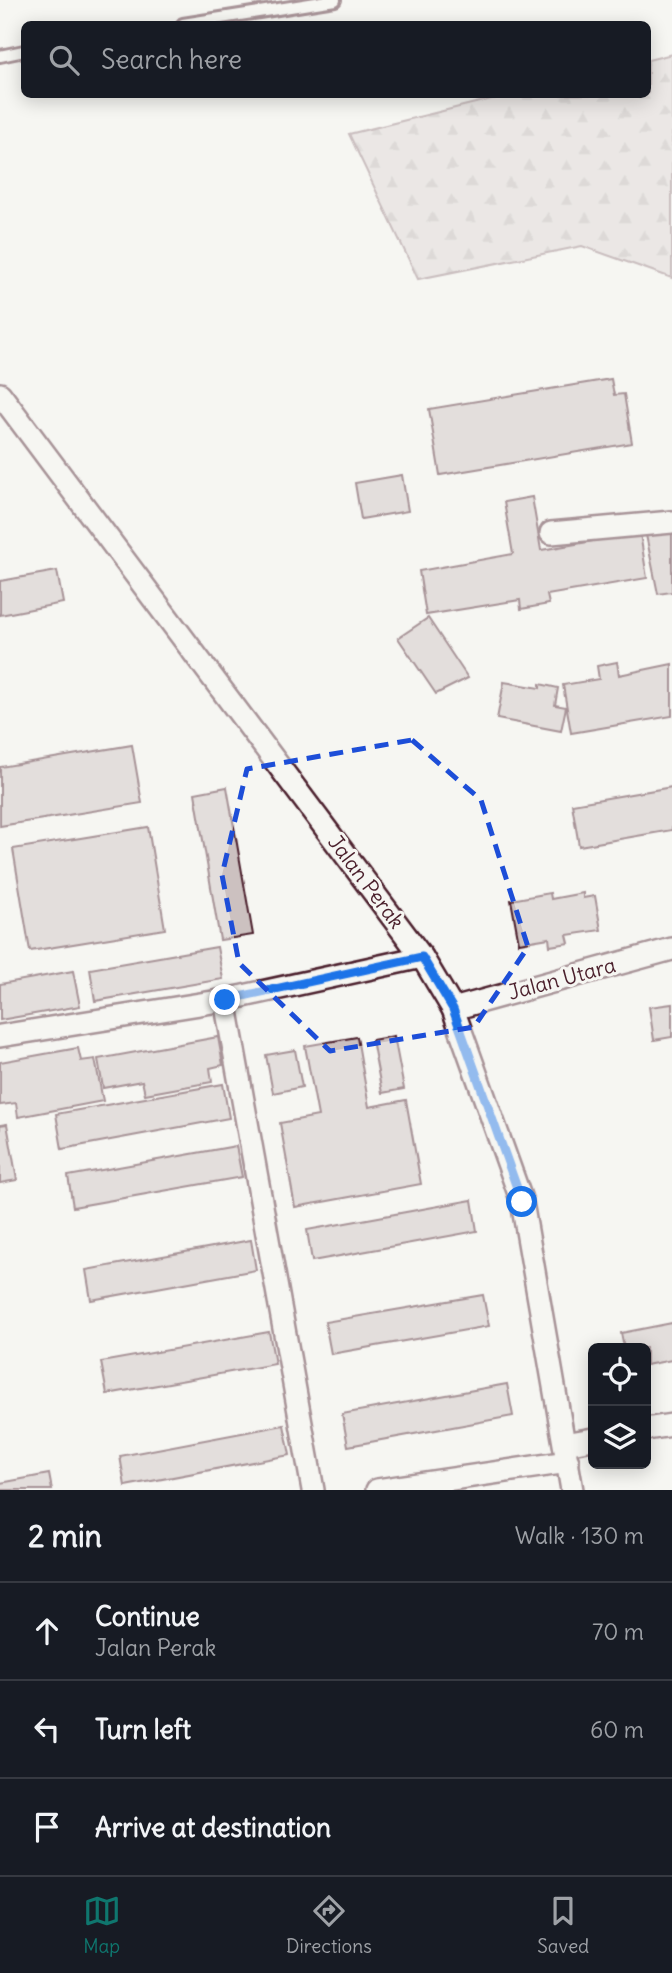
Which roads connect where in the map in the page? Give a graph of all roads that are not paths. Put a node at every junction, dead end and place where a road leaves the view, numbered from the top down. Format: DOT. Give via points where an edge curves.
graph roads {
  1 [pos="335,0"];
  2 [pos="202,21"];
  3 [pos="21,52"];
  4 [pos="0,56"];
  5 [pos="0,394"];
  6 [pos="672,522"];
  7 [pos="551,533"];
  8 [pos="672,950"];
  9 [pos="422,957"];
  10 [pos="225,1000"];
  11 [pos="453,1009"];
  12 [pos="0,1036"];
  13 [pos="672,1424"];
  14 [pos="651,1428"];
  15 [pos="588,1442"];
  16 [pos="566,1453"];
  17 [pos="313,1490"];
  18 [pos="377,1490"];
  19 [pos="572,1490"];
  1 -- 2 [label="lane"];
  3 -- 4 [label="lane"];
  5 -- 9 [label="street, Jalan Perak"];
  6 -- 7 [label="street"];
  8 -- 11 [label="street, Jalan Utara"];
  9 -- 10 [label="street"];
  9 -- 11 [label="street, Jalan Perak"];
  10 -- 12 [label="street"];
  10 -- 17 [label="street"];
  11 -- 16 [label="street, Jalan Perak" via="522,1202"];
  13 -- 14 [label="street"];
  15 -- 16 [label="street"];
  16 -- 18 [label="street"];
  16 -- 19 [label="street, Jalan Perak"];
}
